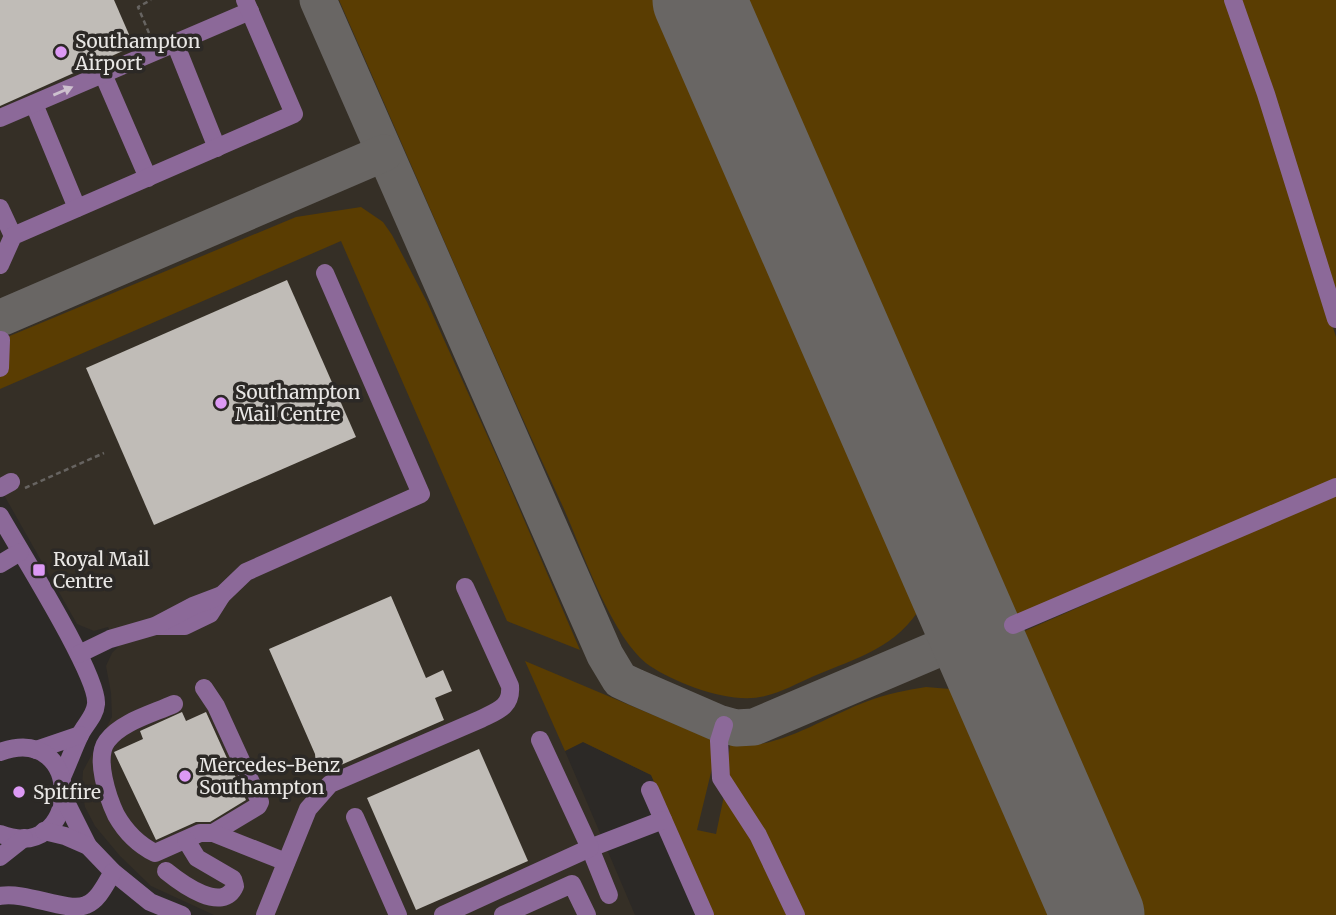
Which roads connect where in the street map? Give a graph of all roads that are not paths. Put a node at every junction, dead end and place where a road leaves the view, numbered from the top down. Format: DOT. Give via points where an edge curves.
graph roads {
  1 [pos="1233,0"];
  2 [pos="248,6"];
  3 [pos="175,43"];
  4 [pos="103,74"];
  5 [pos="34,104"];
  6 [pos="0,118"];
  7 [pos="217,148"];
  8 [pos="148,178"];
  9 [pos="0,208"];
  10 [pos="77,208"];
  11 [pos="13,236"];
  12 [pos="0,265"];
  13 [pos="325,274"];
  14 [pos="1336,319"];
  15 [pos="1,340"];
  16 [pos="0,368"];
  17 [pos="1336,487"];
  18 [pos="0,516"];
  19 [pos="20,552"];
  20 [pos="0,564"];
  21 [pos="465,587"];
  22 [pos="1013,625"];
  23 [pos="79,654"];
  24 [pos="204,688"];
  25 [pos="174,704"];
  26 [pos="724,725"];
  27 [pos="80,735"];
  28 [pos="540,740"];
  29 [pos="36,750"];
  30 [pos="0,751"];
  31 [pos="62,777"];
  32 [pos="650,790"];
  33 [pos="64,797"];
  34 [pos="355,817"];
  35 [pos="663,820"];
  36 [pos="44,831"];
  37 [pos="213,833"];
  38 [pos="0,834"];
  39 [pos="24,838"];
  40 [pos="186,840"];
  41 [pos="88,846"];
  42 [pos="590,848"];
  43 [pos="0,857"];
  44 [pos="286,862"];
  45 [pos="166,871"];
  46 [pos="113,872"];
  47 [pos="537,872"];
  48 [pos="549,893"];
  49 [pos="610,895"];
  50 [pos="0,896"];
  51 [pos="182,915"];
  52 [pos="265,915"];
  53 [pos="398,915"];
  54 [pos="443,915"];
  55 [pos="503,915"];
  56 [pos="587,915"];
  57 [pos="705,915"];
  58 [pos="796,915"];
  1 -- 14 [label="street"];
  2 -- 3 [label="street"];
  2 -- 7 [label="street" via="293,114"];
  3 -- 4 [label="street"];
  3 -- 7 [label="street"];
  5 -- 4 [label="street, one-way"];
  4 -- 8 [label="street"];
  5 -- 6 [label="street"];
  5 -- 10 [label="street"];
  7 -- 8 [label="street"];
  8 -- 10 [label="street"];
  9 -- 11 [label="street"];
  10 -- 11 [label="street"];
  11 -- 12 [label="street"];
  13 -- 23 [label="street" via="421,494 246,572 210,614 189,625 155,626"];
  15 -- 16 [label="street"];
  17 -- 22 [label="street"];
  18 -- 19 [label="street"];
  19 -- 20 [label="street"];
  19 -- 23 [label="street"];
  21 -- 44 [label="street" via="510,686 508,702 481,719 330,784 308,809"];
  23 -- 27 [label="street" via="96,703"];
  24 -- 37 [label="street" via="260,802"];
  25 -- 40 [label="street" via="117,731 107,740 101,759 116,815 132,836 155,853"];
  26 -- 58 [label="street" via="719,741 721,778 758,835"];
  27 -- 29 [label="street"];
  27 -- 31 [label="street"];
  28 -- 42 [label="street"];
  29 -- 30 [label="street"];
  29 -- 31 [label="street"];
  31 -- 33 [label="street"];
  32 -- 35 [label="street"];
  33 -- 36 [label="street" via="59,814"];
  33 -- 41 [label="street"];
  34 -- 53 [label="street"];
  35 -- 42 [label="street"];
  35 -- 57 [label="street"];
  36 -- 39 [label="street"];
  36 -- 41 [label="street"];
  37 -- 40 [label="street"];
  37 -- 44 [label="street"];
  38 -- 39 [label="street"];
  39 -- 43 [label="street"];
  40 -- 45 [label="street" via="197,859 233,879 233,891 214,898"];
  41 -- 46 [label="street"];
  42 -- 47 [label="street"];
  42 -- 49 [label="street"];
  44 -- 52 [label="street"];
  46 -- 50 [label="street" via="86,905"];
  46 -- 51 [label="street" via="150,902"];
  47 -- 48 [label="street"];
  47 -- 54 [label="street"];
  48 -- 55 [label="street"];
  48 -- 56 [label="street" via="572,884"];
}
